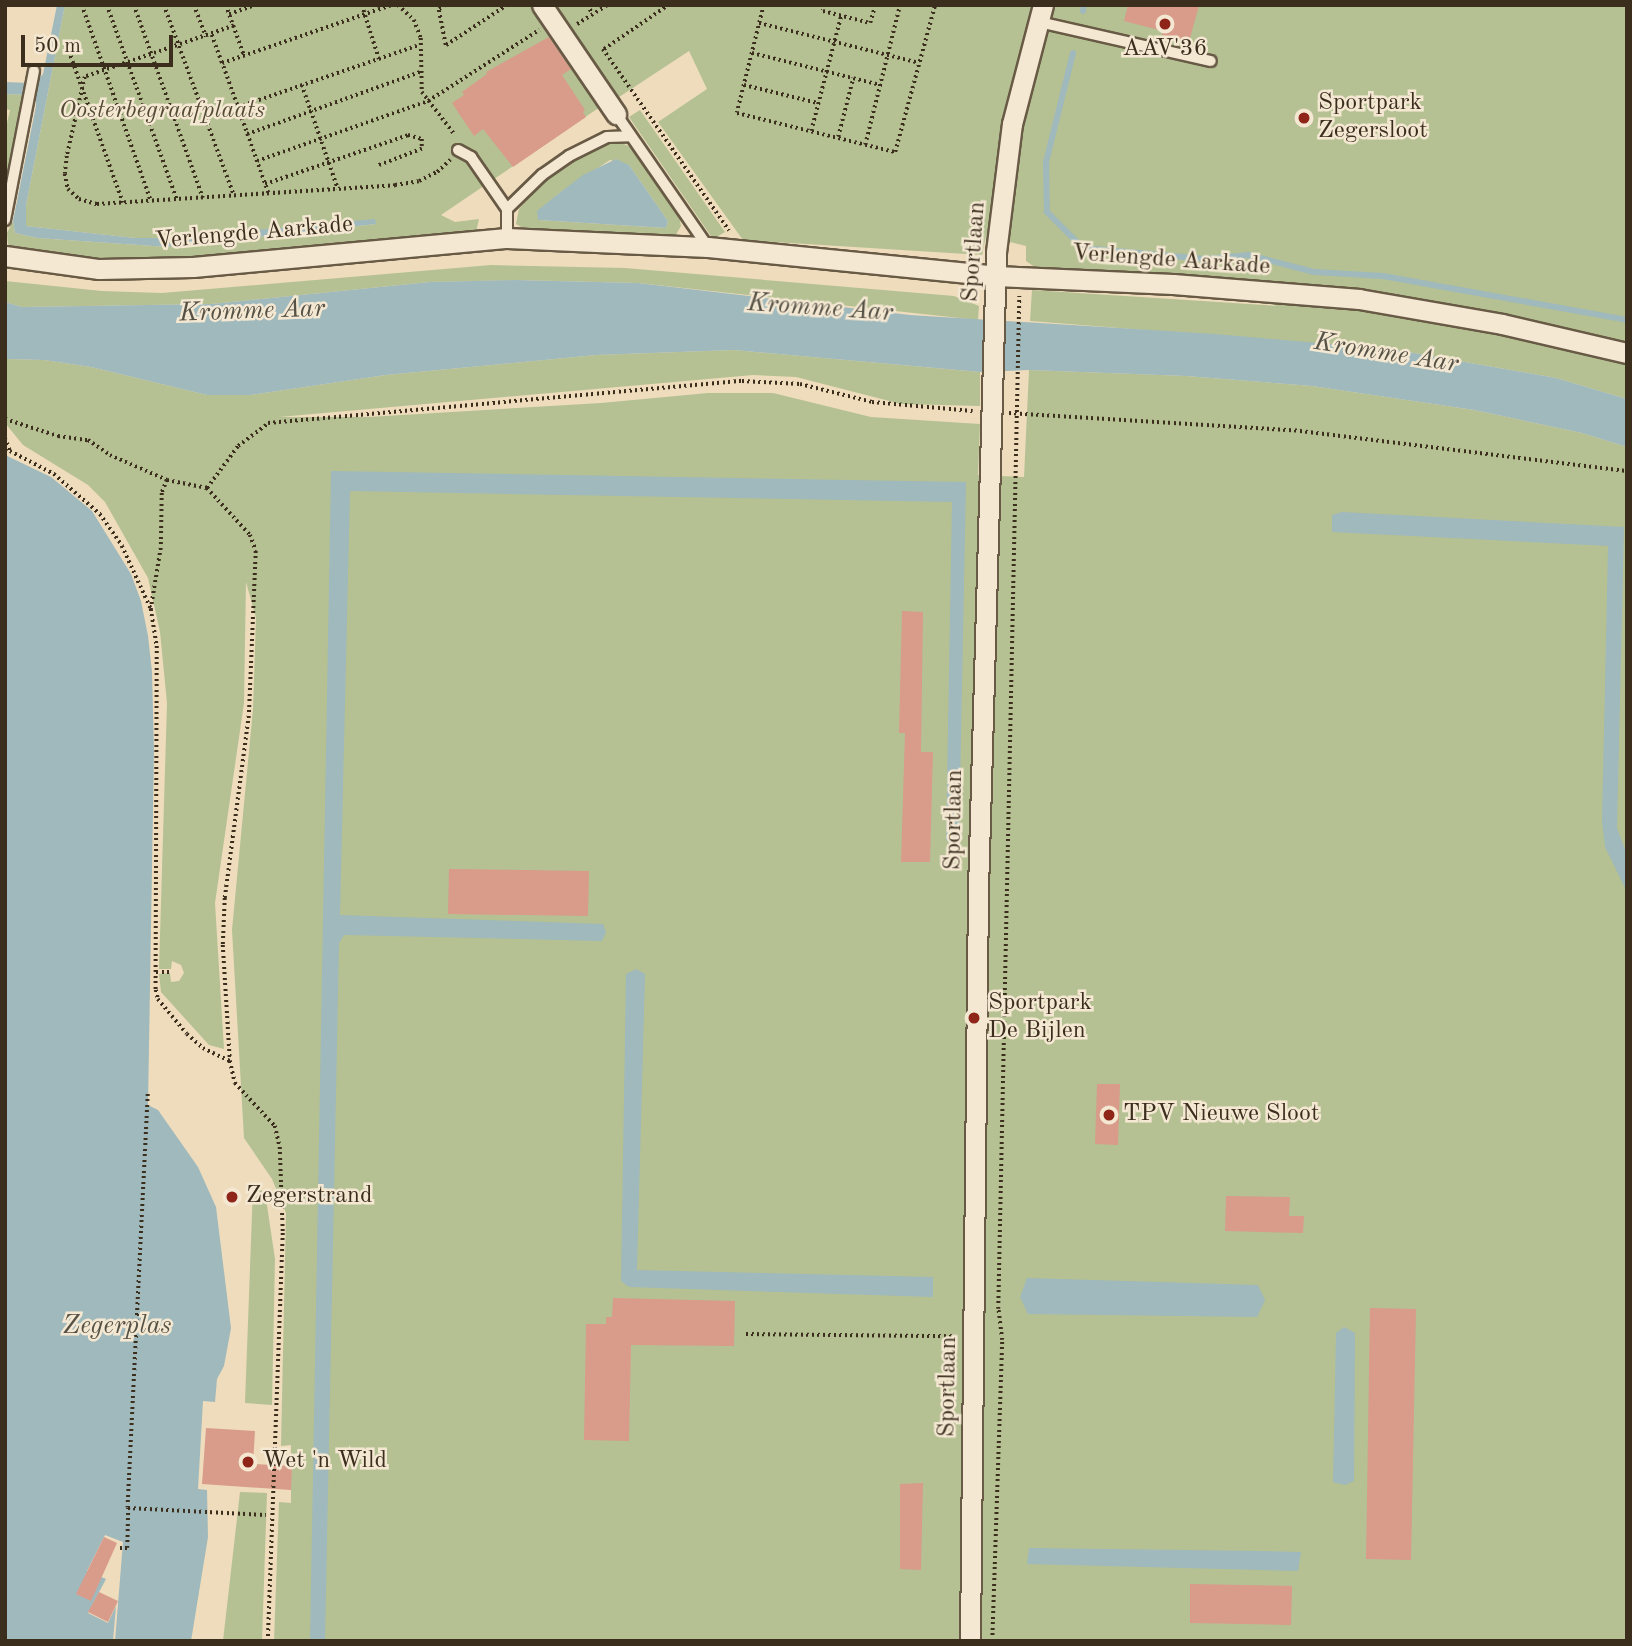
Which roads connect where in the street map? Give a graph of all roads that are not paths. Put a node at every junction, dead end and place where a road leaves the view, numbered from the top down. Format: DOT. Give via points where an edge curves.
graph roads {
  1 [pos="1041,13"];
  2 [pos="551,20"];
  3 [pos="1212,61"];
  4 [pos="34,71"];
  5 [pos="616,114"];
  6 [pos="630,135"];
  7 [pos="458,150"];
  8 [pos="507,209"];
  9 [pos="5,220"];
  10 [pos="507,238"];
  11 [pos="708,247"];
  12 [pos="5,256"];
  13 [pos="996,275"];
  14 [pos="1627,353"];
  15 [pos="970,1641"];
  1 -- 3 [label="lane"];
  1 -- 13 [label="street, Sportlaan" via="1012,124"];
  2 -- 5 [label="street"];
  4 -- 9 [label="lane"];
  5 -- 6 [label="lane"];
  6 -- 8 [label="lane" via="607,137 569,156"];
  6 -- 11 [label="lane"];
  7 -- 8 [label="lane" via="471,157"];
  8 -- 10 [label="lane"];
  10 -- 11 [label="street, Verlengde Aarkade"];
  10 -- 12 [label="street, Verlengde Aarkade" via="192,267 100,269"];
  11 -- 13 [label="street, Verlengde Aarkade"];
  13 -- 14 [label="street, Verlengde Aarkade" via="1359,299 1502,324"];
  13 -- 15 [label="street, Sportlaan" via="978,877"];
}
